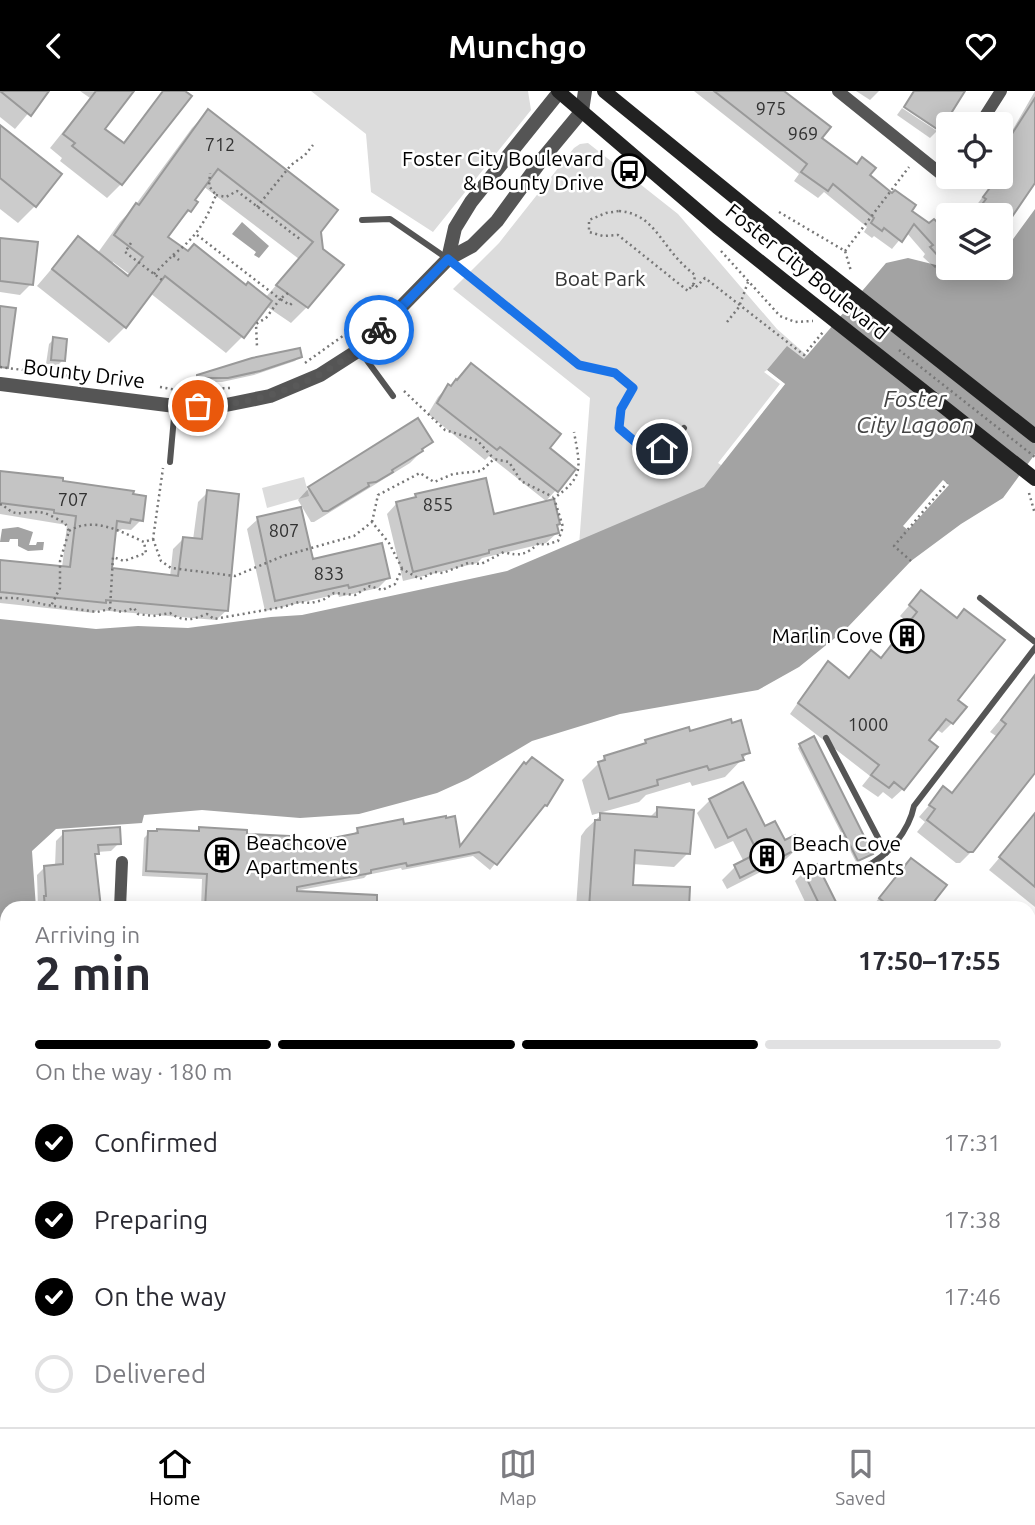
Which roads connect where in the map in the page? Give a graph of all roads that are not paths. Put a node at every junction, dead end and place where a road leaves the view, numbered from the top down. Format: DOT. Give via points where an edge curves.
graph roads {
  1 [pos="559,91"];
  2 [pos="585,91"];
  3 [pos="604,91"];
  4 [pos="838,91"];
  5 [pos="1001,91"];
  6 [pos="582,111"];
  7 [pos="988,112"];
  8 [pos="936,170"];
  9 [pos="362,220"];
  10 [pos="448,259"];
  11 [pos="359,350"];
  12 [pos="0,384"];
  13 [pos="393,396"];
  14 [pos="175,406"];
  15 [pos="684,428"];
  16 [pos="1035,436"];
  17 [pos="167,462"];
  18 [pos="1035,479"];
  19 [pos="980,598"];
  20 [pos="1035,642"];
  21 [pos="1035,648"];
  22 [pos="826,738"];
  23 [pos="886,853"];
  24 [pos="122,862"];
  25 [pos="865,867"];
  26 [pos="120,901"];
  1 -- 6 [label="main road, Foster City Boulevard"];
  1 -- 10 [label="street, Bounty Drive" via="471,202 455,228"];
  2 -- 6 [label="street"];
  3 -- 16 [label="main road, Foster City Boulevard, bridge"];
  4 -- 8 [label="street"];
  5 -- 7 [label="street"];
  6 -- 10 [label="street, Bounty Drive" via="497,221 472,246"];
  6 -- 18 [label="main road, Foster City Boulevard, bridge" via="787,283"];
  9 -- 10 [label="lane" via="390,219"];
  10 -- 11 [label="street, Bounty Drive"];
  10 -- 15 [label="lane" via="579,365 615,373 633,388 621,409 619,428 640,446 662,449"];
  11 -- 13 [label="lane"];
  11 -- 14 [label="street, Bounty Drive" via="320,375 270,396 221,406"];
  12 -- 14 [label="street, Bounty Drive"];
  14 -- 17 [label="lane"];
  19 -- 20 [label="lane"];
  21 -- 23 [label="lane" via="914,806 911,822"];
  22 -- 23 [label="lane"];
  23 -- 25 [label="lane"];
  24 -- 26 [label="street"];
}
